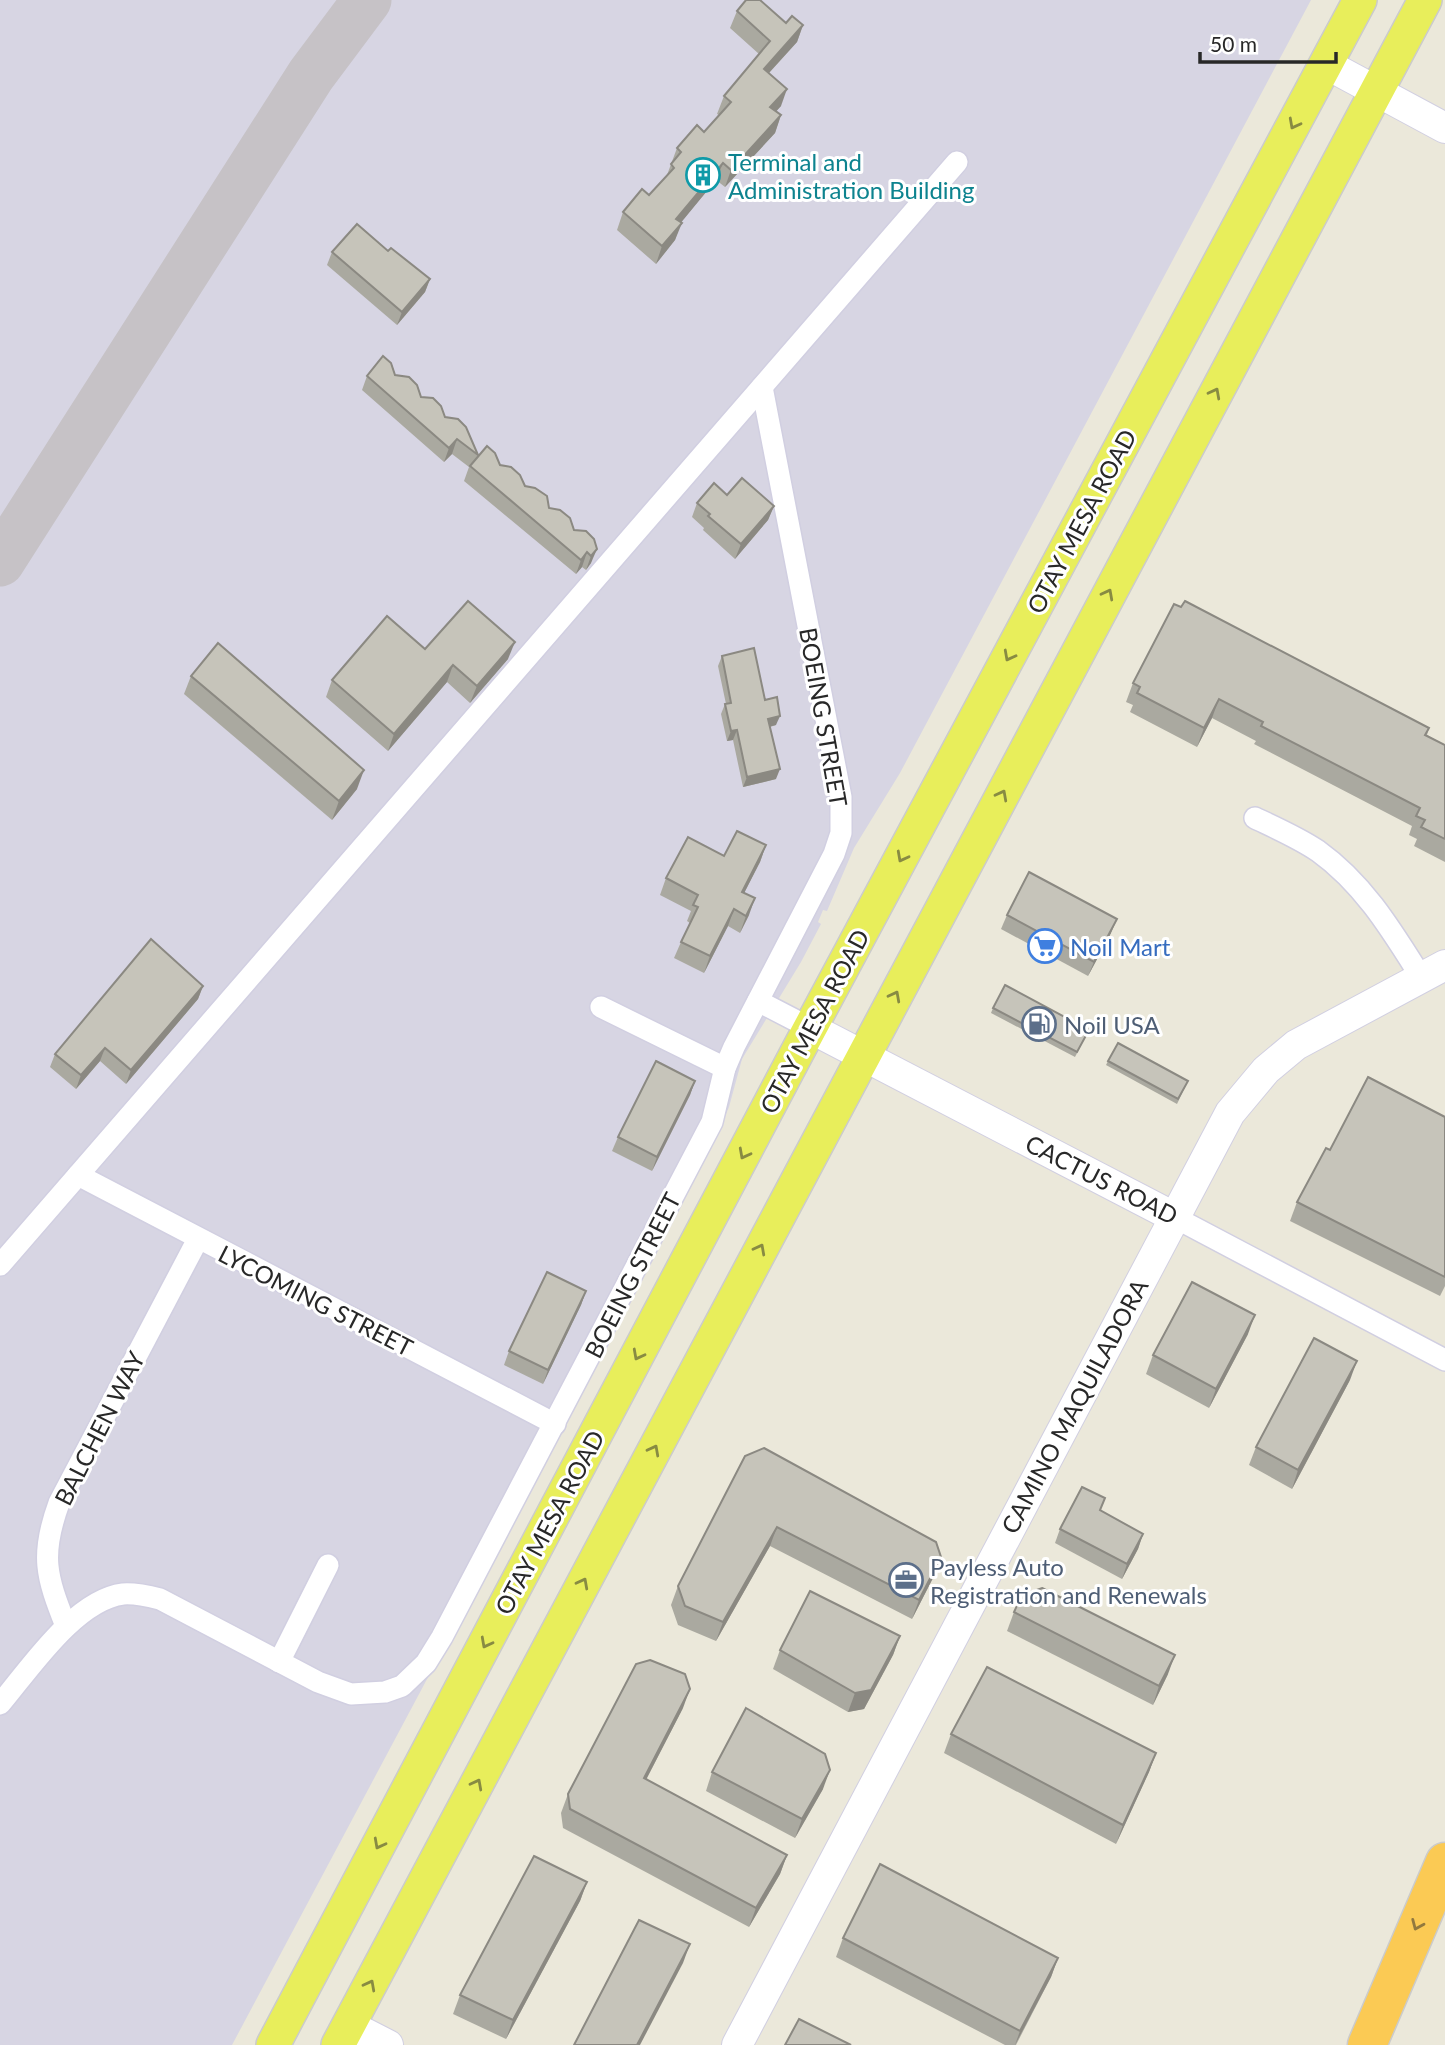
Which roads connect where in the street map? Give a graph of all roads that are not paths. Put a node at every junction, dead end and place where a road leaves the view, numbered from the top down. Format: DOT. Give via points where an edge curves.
graph roads {
  1 [pos="1360,0"];
  2 [pos="1425,0"];
  3 [pos="1326,64"];
  4 [pos="1376,91"];
  5 [pos="1445,128"];
  6 [pos="957,162"];
  7 [pos="762,387"];
  8 [pos="1255,818"];
  9 [pos="1433,971"];
  10 [pos="758,1001"];
  11 [pos="601,1007"];
  12 [pos="810,1028"];
  13 [pos="863,1056"];
  14 [pos="725,1068"];
  15 [pos="78,1174"];
  16 [pos="1174,1217"];
  17 [pos="198,1239"];
  18 [pos="0,1265"];
  19 [pos="1445,1360"];
  20 [pos="555,1424"];
  21 [pos="328,1565"];
  22 [pos="66,1626"];
  23 [pos="279,1662"];
  24 [pos="0,1704"];
  25 [pos="1445,1863"];
  26 [pos="344,2035"];
  27 [pos="273,2045"];
  28 [pos="388,2045"];
  29 [pos="737,2045"];
  30 [pos="1367,2045"];
  1 -- 3 [label="main road, OTAY MESA ROAD"];
  2 -- 4 [label="main road"];
  3 -- 4 [label="street"];
  3 -- 12 [label="main road, OTAY MESA ROAD, one-way"];
  4 -- 5 [label="street"];
  13 -- 4 [label="main road, one-way"];
  6 -- 7 [label="street"];
  7 -- 10 [label="street, BOEING STREET" via="843,816 838,844 825,874"];
  7 -- 15 [label="street"];
  8 -- 9 [label="street" via="1317,850 1360,887"];
  9 -- 16 [label="street, CAMINO MAQUILADORA" via="1296,1045 1266,1070 1230,1112"];
  10 -- 12 [label="street, CACTUS ROAD"];
  10 -- 14 [label="street, BOEING STREET"];
  11 -- 14 [label="street"];
  12 -- 13 [label="street, CACTUS ROAD"];
  12 -- 27 [label="main road, OTAY MESA ROAD, one-way"];
  13 -- 16 [label="street, CACTUS ROAD"];
  26 -- 13 [label="main road, one-way"];
  14 -- 20 [label="street, BOEING STREET" via="712,1122"];
  15 -- 17 [label="street, LYCOMING STREET"];
  15 -- 18 [label="street"];
  16 -- 19 [label="street, CACTUS ROAD"];
  16 -- 29 [label="street, CAMINO MAQUILADORA"];
  17 -- 20 [label="street, LYCOMING STREET"];
  17 -- 22 [label="street, BALCHEN WAY" via="51,1526 49,1582"];
  20 -- 23 [label="street, BOEING STREET" via="442,1637 414,1676 385,1692 351,1694"];
  21 -- 23 [label="street"];
  22 -- 23 [label="street, BOEING STREET" via="105,1599 141,1594 160,1599"];
  22 -- 24 [label="street, BOEING STREET"];
  25 -- 30 [label="highway, one-way"];
  26 -- 28 [label="street"];
}
